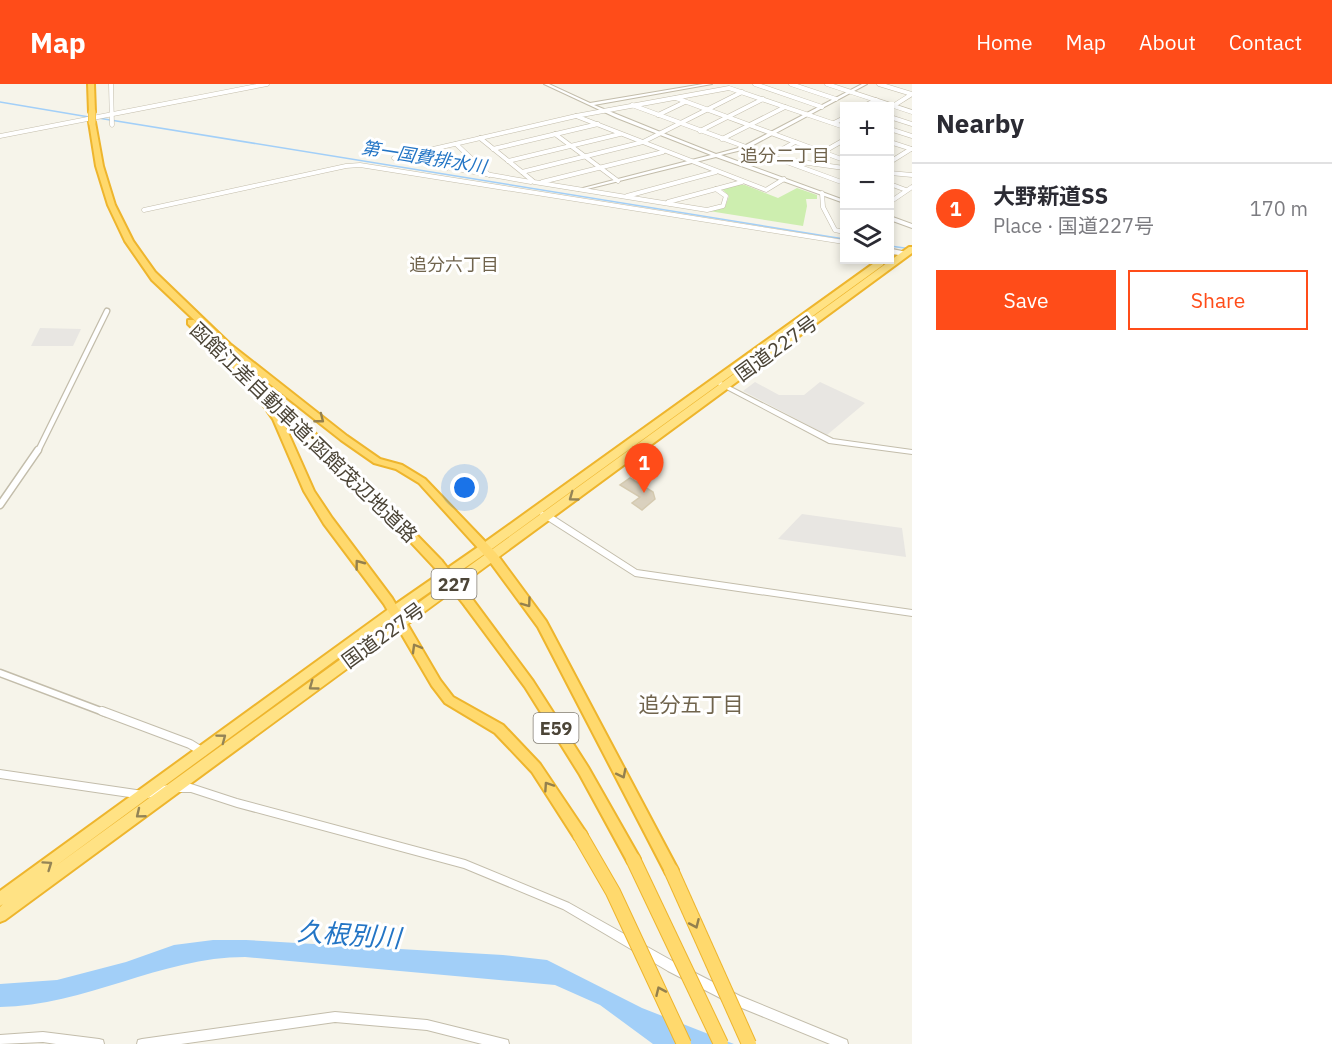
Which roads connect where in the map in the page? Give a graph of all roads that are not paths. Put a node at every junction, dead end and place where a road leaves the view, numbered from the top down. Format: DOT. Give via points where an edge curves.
graph roads {
  1 [pos="92,84"];
  2 [pos="111,84"];
  3 [pos="267,84"];
  4 [pos="546,84"];
  5 [pos="710,84"];
  6 [pos="739,84"];
  7 [pos="755,84"];
  8 [pos="791,84"];
  9 [pos="827,84"];
  10 [pos="864,84"];
  11 [pos="879,84"];
  12 [pos="729,88"];
  13 [pos="742,92"];
  14 [pos="851,92"];
  15 [pos="676,98"];
  16 [pos="763,99"];
  17 [pos="836,99"];
  18 [pos="876,100"];
  19 [pos="685,102"];
  20 [pos="872,102"];
  21 [pos="883,102"];
  22 [pos="588,104"];
  23 [pos="894,104"];
  24 [pos="631,105"];
  25 [pos="894,105"];
  26 [pos="822,106"];
  27 [pos="784,107"];
  28 [pos="900,108"];
  29 [pos="602,110"];
  30 [pos="707,110"];
  31 [pos="894,112"];
  32 [pos="912,112"];
  33 [pos="95,114"];
  34 [pos="807,114"];
  35 [pos="658,115"];
  36 [pos="576,116"];
  37 [pos="728,117"];
  38 [pos="894,117"];
  39 [pos="89,120"];
  40 [pos="112,120"];
  41 [pos="840,120"];
  42 [pos="680,123"];
  43 [pos="834,123"];
  44 [pos="598,124"];
  45 [pos="912,124"];
  46 [pos="749,125"];
  47 [pos="840,125"];
  48 [pos="894,130"];
  49 [pos="700,131"];
  50 [pos="661,133"];
  51 [pos="555,134"];
  52 [pos="620,134"];
  53 [pos="772,134"];
  54 [pos="0,136"];
  55 [pos="912,136"];
  56 [pos="480,138"];
  57 [pos="722,139"];
  58 [pos="643,142"];
  59 [pos="795,142"];
  60 [pos="840,142"];
  61 [pos="894,143"];
  62 [pos="456,144"];
  63 [pos="570,146"];
  64 [pos="744,148"];
  65 [pos="493,149"];
  66 [pos="911,149"];
  67 [pos="430,150"];
  68 [pos="664,152"];
  69 [pos="822,152"];
  70 [pos="716,155"];
  71 [pos="585,156"];
  72 [pos="769,157"];
  73 [pos="775,159"];
  74 [pos="894,160"];
  75 [pos="508,161"];
  76 [pos="690,162"];
  77 [pos="840,162"];
  78 [pos="840,164"];
  79 [pos="447,168"];
  80 [pos="601,168"];
  81 [pos="522,172"];
  82 [pos="716,172"];
  83 [pos="894,173"];
  84 [pos="489,175"];
  85 [pos="912,175"];
  86 [pos="784,179"];
  87 [pos="618,181"];
  88 [pos="742,182"];
  89 [pos="840,182"];
  90 [pos="536,183"];
  91 [pos="894,186"];
  92 [pos="912,187"];
  93 [pos="716,189"];
  94 [pos="581,190"];
  95 [pos="906,190"];
  96 [pos="822,193"];
  97 [pos="624,196"];
  98 [pos="894,198"];
  99 [pos="840,200"];
  100 [pos="664,203"];
  101 [pos="144,210"];
  102 [pos="894,219"];
  103 [pos="912,226"];
  104 [pos="840,231"];
  105 [pos="912,240"];
  106 [pos="840,241"];
  107 [pos="902,251"];
  108 [pos="880,264"];
  109 [pos="107,311"];
  110 [pos="189,316"];
  111 [pos="247,376"];
  112 [pos="721,384"];
  113 [pos="912,452"];
  114 [pos="0,505"];
  115 [pos="543,513"];
  116 [pos="489,552"];
  117 [pos="394,611"];
  118 [pos="912,613"];
  119 [pos="401,622"];
  120 [pos="0,674"];
  121 [pos="203,752"];
  122 [pos="0,774"];
  123 [pos="172,788"];
  124 [pos="143,795"];
  125 [pos="0,899"];
  126 [pos="0,915"];
  127 [pos="0,1040"];
  128 [pos="99,1044"];
  129 [pos="142,1044"];
  130 [pos="504,1044"];
  131 [pos="684,1044"];
  132 [pos="721,1044"];
  133 [pos="749,1044"];
  134 [pos="843,1044"];
  1 -- 33 [label="highway, 函館江差自動車道;函館茂辺地道路 / E59"];
  2 -- 40 [label="street"];
  3 -- 40 [label="street"];
  4 -- 22 [label="street"];
  5 -- 22 [label="street"];
  6 -- 12 [label="street"];
  7 -- 26 [label="street"];
  8 -- 17 [label="street"];
  9 -- 14 [label="street"];
  10 -- 14 [label="street"];
  11 -- 23 [label="street" via="912,94"];
  12 -- 13 [label="street"];
  12 -- 15 [label="street"];
  13 -- 16 [label="street"];
  13 -- 30 [label="street"];
  14 -- 17 [label="street"];
  14 -- 18 [label="street"];
  15 -- 19 [label="street"];
  15 -- 24 [label="street"];
  16 -- 27 [label="street"];
  16 -- 37 [label="street"];
  17 -- 26 [label="street"];
  18 -- 20 [label="street"];
  18 -- 21 [label="street"];
  19 -- 30 [label="street"];
  19 -- 35 [label="street"];
  22 -- 29 [label="street"];
  24 -- 29 [label="street"];
  24 -- 35 [label="street"];
  25 -- 28 [label="street"];
  26 -- 34 [label="street"];
  27 -- 34 [label="street"];
  27 -- 46 [label="street"];
  28 -- 31 [label="street"];
  28 -- 32 [label="street"];
  29 -- 36 [label="street"];
  29 -- 50 [label="street"];
  30 -- 37 [label="street"];
  30 -- 42 [label="street"];
  33 -- 39 [label="highway, 函館江差自動車道;函館茂辺地道路 / E59, bridge"];
  33 -- 40 [label="street"];
  34 -- 43 [label="street"];
  34 -- 53 [label="street"];
  35 -- 42 [label="street"];
  36 -- 44 [label="street"];
  36 -- 56 [label="street"];
  37 -- 46 [label="street"];
  37 -- 49 [label="street"];
  38 -- 45 [label="street"];
  39 -- 54 [label="street"];
  39 -- 110 [label="highway, 函館江差自動車道;函館茂辺地道路 / E59" via="97,162 116,217 152,274"];
  41 -- 43 [label="street"];
  42 -- 49 [label="street"];
  42 -- 50 [label="street"];
  43 -- 47 [label="street"];
  44 -- 51 [label="street"];
  44 -- 52 [label="street"];
  46 -- 53 [label="street"];
  46 -- 57 [label="street"];
  48 -- 55 [label="street"];
  49 -- 57 [label="street"];
  50 -- 58 [label="street"];
  50 -- 70 [label="street"];
  51 -- 63 [label="street"];
  51 -- 65 [label="street"];
  52 -- 58 [label="street"];
  52 -- 63 [label="street"];
  53 -- 59 [label="street"];
  53 -- 64 [label="street"];
  56 -- 62 [label="street"];
  56 -- 65 [label="street"];
  57 -- 64 [label="street"];
  58 -- 68 [label="street"];
  58 -- 71 [label="street"];
  59 -- 69 [label="street"];
  59 -- 72 [label="street"];
  60 -- 69 [label="street"];
  61 -- 66 [label="street"];
  62 -- 67 [label="street"];
  62 -- 84 [label="street"];
  63 -- 71 [label="street"];
  63 -- 75 [label="street"];
  64 -- 70 [label="street"];
  64 -- 72 [label="street"];
  65 -- 75 [label="street"];
  66 -- 74 [label="street"];
  67 -- 79 [label="street"];
  67 -- 79 [label="street" via="394,158"];
  68 -- 76 [label="street"];
  68 -- 80 [label="street"];
  69 -- 77 [label="street"];
  70 -- 76 [label="street"];
  70 -- 86 [label="street"];
  71 -- 80 [label="street"];
  71 -- 81 [label="street"];
  72 -- 73 [label="street"];
  73 -- 78 [label="street"];
  73 -- 89 [label="street"];
  75 -- 81 [label="street"];
  76 -- 82 [label="street"];
  76 -- 87 [label="street"];
  79 -- 84 [label="street"];
  80 -- 87 [label="street"];
  80 -- 90 [label="street"];
  81 -- 90 [label="street"];
  82 -- 88 [label="street"];
  82 -- 97 [label="street"];
  83 -- 85 [label="street"];
  84 -- 90 [label="street"];
  86 -- 88 [label="street" via="766,190"];
  86 -- 96 [label="street"];
  87 -- 94 [label="street"];
  88 -- 93 [label="street"];
  90 -- 94 [label="street"];
  91 -- 95 [label="street"];
  92 -- 95 [label="street"];
  93 -- 100 [label="street"];
  93 -- 100 [label="street" via="726,196 723,206 707,210"];
  94 -- 97 [label="street"];
  95 -- 98 [label="street"];
  96 -- 99 [label="street"];
  96 -- 104 [label="street" via="823,207 835,230"];
  97 -- 100 [label="street"];
  101 -- 106 [label="street" via="360,165"];
  102 -- 103 [label="street"];
  105 -- 107 [label="highway, 国道227号 / 227"];
  107 -- 112 [label="highway, 国道227号 / 227"];
  108 -- 112 [label="highway, 国道227号 / 227"];
  109 -- 114 [label="street" via="36,455"];
  110 -- 111 [label="highway, 函館江差自動車道;函館茂辺地道路 / E59"];
  110 -- 116 [label="highway, one-way" via="368,456 399,467 422,481"];
  117 -- 111 [label="highway, one-way" via="309,491 277,419"];
  111 -- 132 [label="highway, 函館江差自動車道;函館茂辺地道路 / E59, bridge" via="340,461 438,564 529,684 633,859"];
  112 -- 113 [label="street" via="831,441"];
  112 -- 115 [label="highway, 国道227号 / 227"];
  115 -- 116 [label="highway, 国道227号 / 227"];
  115 -- 118 [label="street" via="635,573"];
  116 -- 117 [label="highway, 国道227号 / 227"];
  116 -- 119 [label="highway, 国道227号 / 227"];
  116 -- 133 [label="highway, one-way, bridge" via="542,624 671,870"];
  117 -- 119 [label="highway"];
  121 -- 117 [label="highway, 国道227号 / 227, one-way"];
  119 -- 123 [label="highway, 国道227号 / 227, one-way"];
  131 -- 119 [label="highway, one-way, bridge" via="613,892 536,768 499,729 449,700"];
  120 -- 121 [label="street"];
  121 -- 124 [label="highway, 国道227号 / 227"];
  122 -- 124 [label="street"];
  123 -- 124 [label="street"];
  123 -- 126 [label="highway, 国道227号 / 227, one-way"];
  123 -- 134 [label="street" via="191,788 489,873 566,906 736,1000"];
  125 -- 124 [label="highway, 国道227号 / 227, one-way"];
  127 -- 128 [label="street" via="43,1037"];
  129 -- 130 [label="street" via="335,1017 427,1025"];
}
